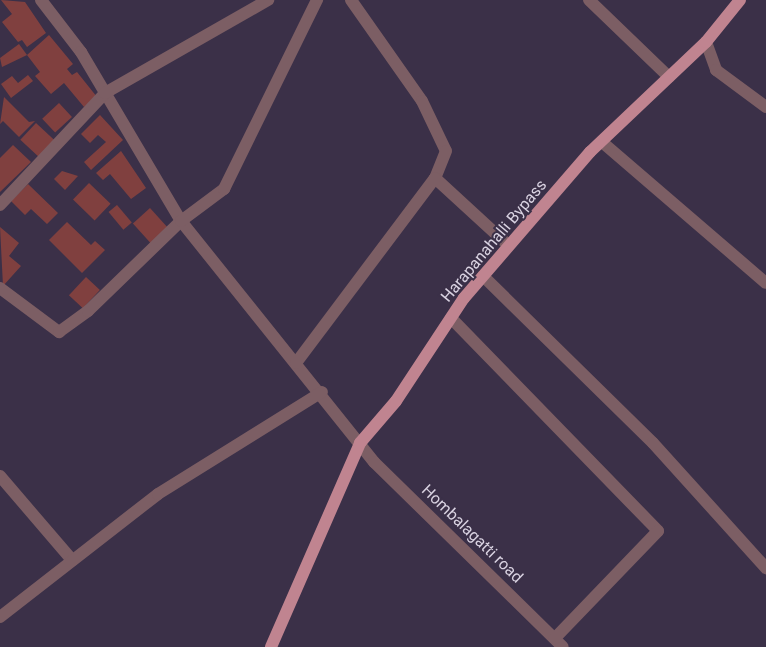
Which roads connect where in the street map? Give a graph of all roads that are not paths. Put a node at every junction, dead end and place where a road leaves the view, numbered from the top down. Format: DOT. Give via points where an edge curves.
graph roads {
  1 [pos="41,0"];
  2 [pos="268,0"];
  3 [pos="317,0"];
  4 [pos="351,0"];
  5 [pos="589,0"];
  6 [pos="740,0"];
  7 [pos="706,42"];
  8 [pos="670,77"];
  9 [pos="105,93"];
  10 [pos="766,107"];
  11 [pos="602,142"];
  12 [pos="436,178"];
  13 [pos="0,205"];
  14 [pos="181,221"];
  15 [pos="509,246"];
  16 [pos="483,276"];
  17 [pos="766,283"];
  18 [pos="0,288"];
  19 [pos="451,318"];
  20 [pos="296,363"];
  21 [pos="322,392"];
  22 [pos="360,444"];
  23 [pos="0,476"];
  24 [pos="766,548"];
  25 [pos="751,549"];
  26 [pos="72,560"];
  27 [pos="766,568"];
  28 [pos="0,616"];
  29 [pos="559,643"];
  30 [pos="271,647"];
  1 -- 9 [label="street, Hombalagatti road"];
  2 -- 9 [label="street"];
  3 -- 14 [label="street" via="224,189"];
  4 -- 12 [label="street" via="422,101 446,151"];
  5 -- 8 [label="street"];
  6 -- 7 [label="main road, Harapanahalli Bypass"];
  7 -- 8 [label="main road, Harapanahalli Bypass"];
  7 -- 10 [label="street" via="716,70"];
  8 -- 11 [label="main road, Harapanahalli Bypass"];
  9 -- 13 [label="street"];
  9 -- 14 [label="street, Hombalagatti road"];
  11 -- 15 [label="main road, Harapanahalli Bypass"];
  11 -- 17 [label="street"];
  12 -- 15 [label="street"];
  12 -- 20 [label="street"];
  14 -- 18 [label="street" via="88,311 59,332"];
  14 -- 20 [label="street, Hombalagatti road"];
  15 -- 16 [label="main road, Harapanahalli Bypass"];
  16 -- 19 [label="main road, Harapanahalli Bypass"];
  16 -- 25 [label="street" via="646,436"];
  19 -- 22 [label="main road, Harapanahalli Bypass" via="396,401"];
  19 -- 29 [label="street" via="658,530"];
  20 -- 21 [label="street, Hombalagatti road"];
  21 -- 22 [label="street, Hombalagatti road"];
  21 -- 26 [label="street" via="158,494"];
  22 -- 29 [label="street, Hombalagatti road"];
  22 -- 30 [label="main road, Harapanahalli Bypass"];
  23 -- 26 [label="street"];
  24 -- 25 [label="street"];
  25 -- 27 [label="street"];
  26 -- 28 [label="street"];
}
